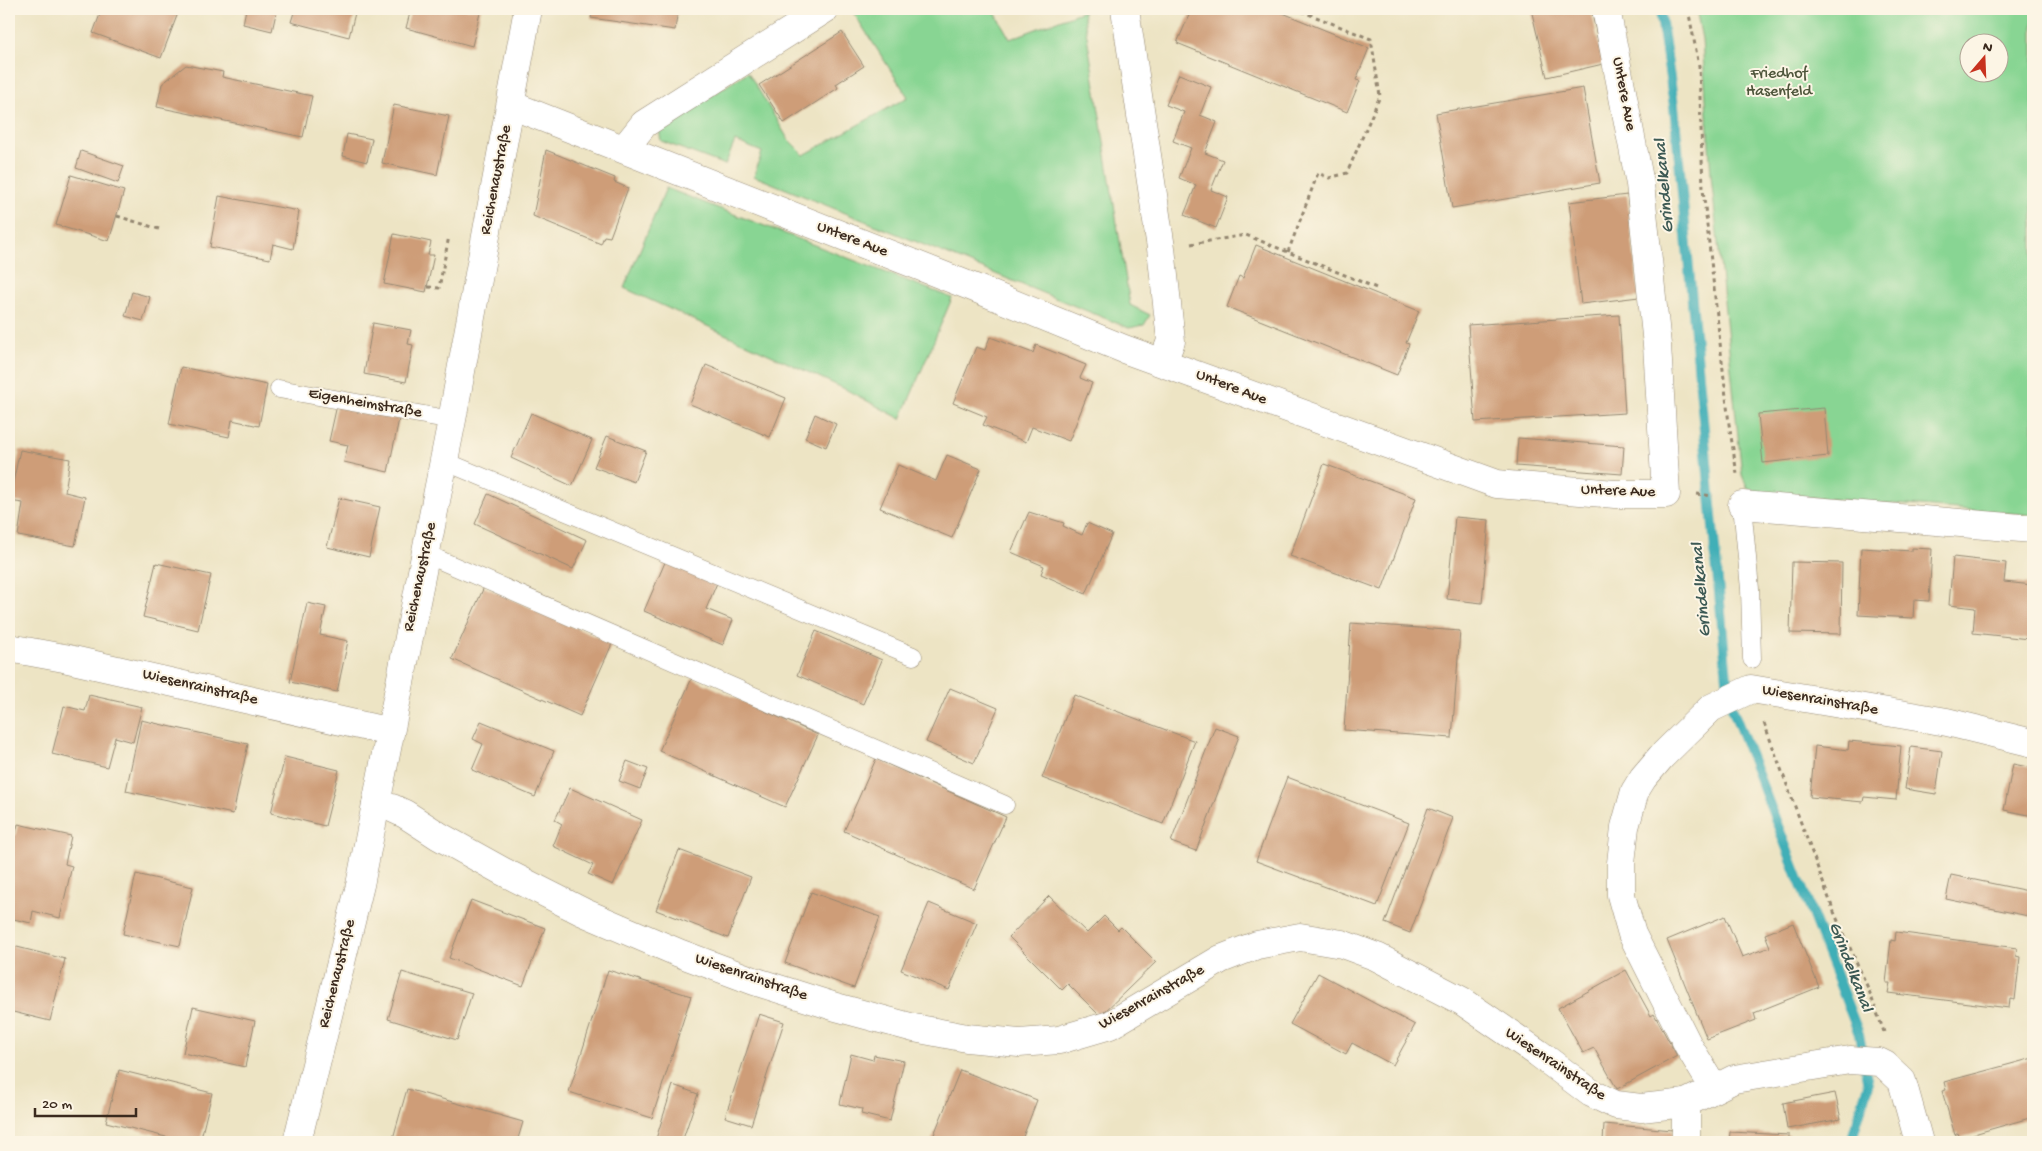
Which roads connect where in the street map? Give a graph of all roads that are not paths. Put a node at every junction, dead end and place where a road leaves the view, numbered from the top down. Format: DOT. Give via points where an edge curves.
graph roads {
  1 [pos="528,9"];
  2 [pos="825,9"];
  3 [pos="1125,9"];
  4 [pos="1606,9"];
  5 [pos="511,105"];
  6 [pos="624,150"];
  7 [pos="1163,362"];
  8 [pos="279,389"];
  9 [pos="452,420"];
  10 [pos="444,461"];
  11 [pos="1742,504"];
  12 [pos="2033,529"];
  13 [pos="426,554"];
  14 [pos="9,648"];
  15 [pos="913,656"];
  16 [pos="1752,660"];
  17 [pos="390,732"];
  18 [pos="2033,743"];
  19 [pos="376,804"];
  20 [pos="1005,805"];
  21 [pos="1714,1088"];
  22 [pos="1686,1103"];
  23 [pos="297,1142"];
  24 [pos="1686,1142"];
  25 [pos="1919,1142"];
  1 -- 5 [label="street, Reichenaustraße"];
  2 -- 6 [label="street" via="644,124"];
  3 -- 7 [label="street" via="1161,248 1171,341"];
  4 -- 7 [label="street, Untere Aue" via="1640,184 1657,345 1666,494 1615,494 1496,484 1242,394"];
  5 -- 6 [label="street, Untere Aue"];
  5 -- 9 [label="street, Reichenaustraße"];
  6 -- 7 [label="street, Untere Aue"];
  8 -- 9 [label="lane, Eigenheimstraße"];
  9 -- 10 [label="street, Reichenaustraße"];
  10 -- 13 [label="street, Reichenaustraße"];
  10 -- 15 [label="lane"];
  11 -- 12 [label="street"];
  11 -- 16 [label="lane" via="1750,589"];
  13 -- 17 [label="street, Reichenaustraße"];
  13 -- 20 [label="lane"];
  14 -- 17 [label="street, Wiesenrainstraße"];
  17 -- 19 [label="street, Reichenaustraße"];
  18 -- 21 [label="street, Wiesenrainstraße" via="1947,722 1748,691 1711,708 1661,757 1636,791 1626,827 1621,895 1632,934 1684,1038"];
  19 -- 22 [label="street, Wiesenrainstraße" via="405,814 438,836 583,912 679,953 754,981 914,1028 1019,1044 1059,1040 1110,1024 1221,959 1256,945 1300,937 1342,944 1377,957 1462,1001 1591,1093 1616,1105 1641,1108"];
  19 -- 23 [label="street, Reichenaustraße" via="360,885"];
  21 -- 22 [label="street, Wiesenrainstraße"];
  21 -- 25 [label="street, Wiesenrainstraße" via="1734,1079 1850,1060 1882,1064 1902,1081"];
  22 -- 24 [label="street"];
}
